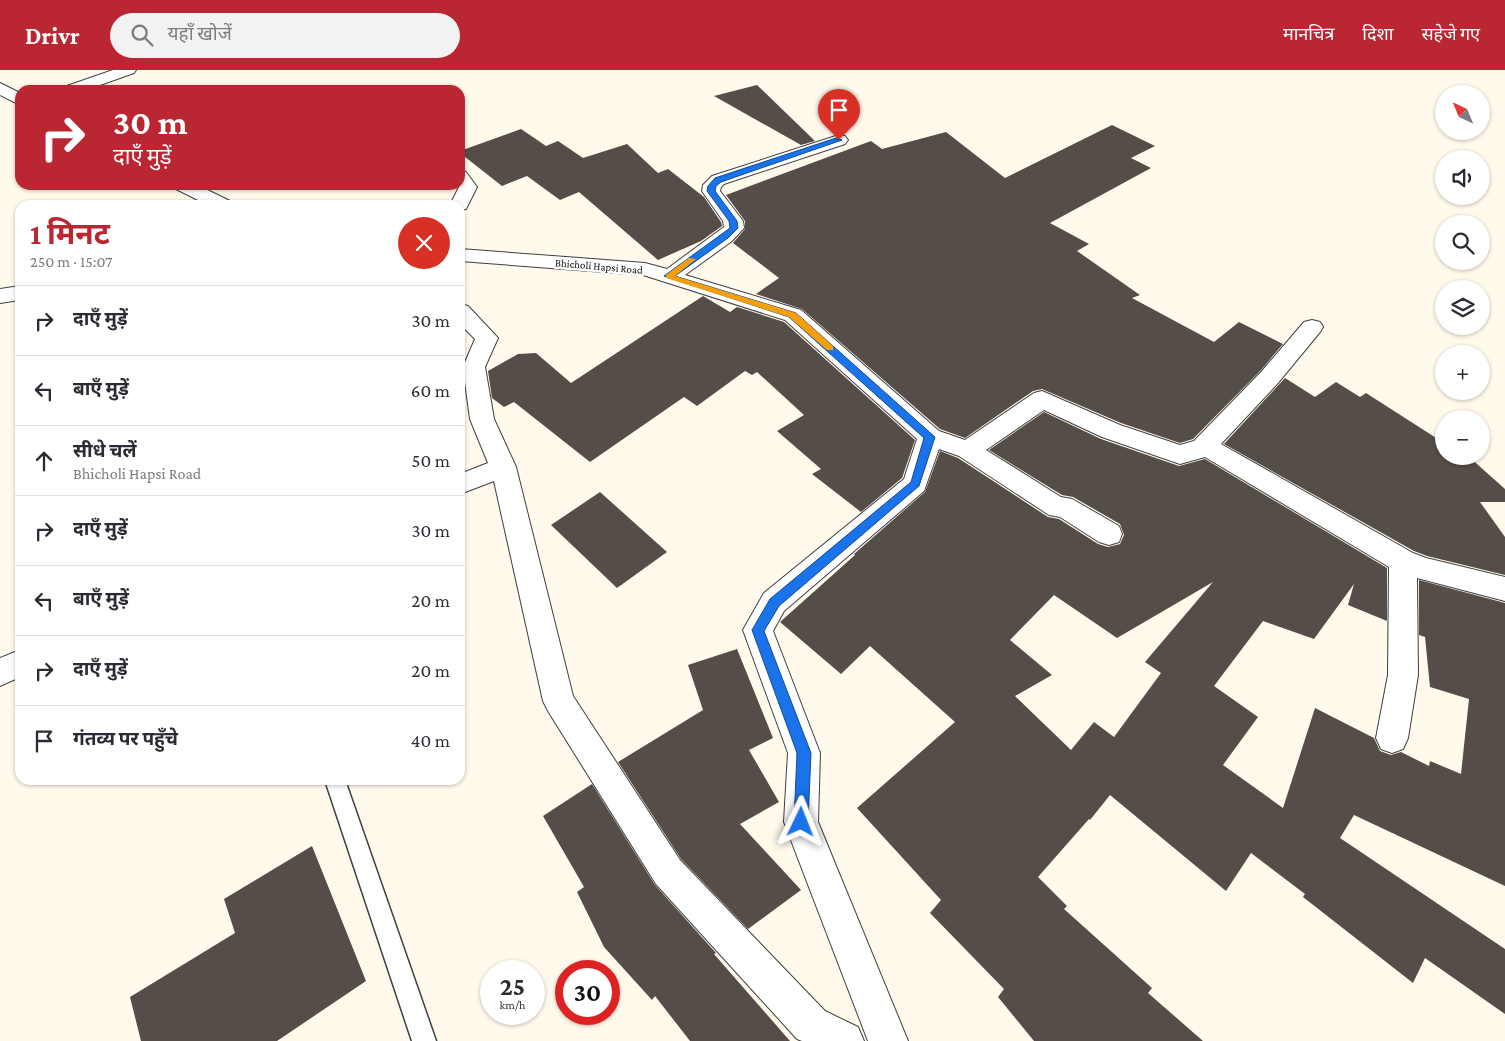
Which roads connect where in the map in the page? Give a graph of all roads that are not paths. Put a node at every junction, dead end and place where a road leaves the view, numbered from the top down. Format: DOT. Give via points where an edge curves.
graph roads {
  1 [pos="128,70"];
  2 [pos="84,85"];
  3 [pos="0,88"];
  4 [pos="15,97"];
  5 [pos="839,140"];
  6 [pos="465,183"];
  7 [pos="194,190"];
  8 [pos="213,200"];
  9 [pos="462,200"];
  10 [pos="465,255"];
  11 [pos="669,276"];
  12 [pos="15,294"];
  13 [pos="0,296"];
  14 [pos="465,316"];
  15 [pos="1312,327"];
  16 [pos="930,437"];
  17 [pos="1203,447"];
  18 [pos="968,450"];
  19 [pos="503,466"];
  20 [pos="465,482"];
  21 [pos="1109,534"];
  22 [pos="1403,561"];
  23 [pos="1505,589"];
  24 [pos="15,665"];
  25 [pos="0,672"];
  26 [pos="1392,738"];
  27 [pos="337,785"];
  28 [pos="424,1041"];
  29 [pos="844,1041"];
  30 [pos="888,1041"];
  1 -- 2 [label="street"];
  3 -- 4 [label="street"];
  5 -- 11 [label="street" via="718,180 711,191 733,221 734,228"];
  6 -- 9 [label="street" via="468,187"];
  7 -- 8 [label="street"];
  10 -- 11 [label="street, Bhicholi Hapsi Road" via="645,270"];
  11 -- 16 [label="street, Bhicholi Hapsi Road" via="792,315"];
  12 -- 13 [label="street"];
  14 -- 19 [label="street" via="487,338 474,367 482,419"];
  15 -- 17 [label="street"];
  16 -- 18 [label="street"];
  16 -- 30 [label="street" via="915,484 774,602 758,630 804,753 801,822"];
  17 -- 18 [label="street" via="1180,455 1111,431 1042,399"];
  17 -- 22 [label="street"];
  18 -- 21 [label="street" via="1058,508 1063,506"];
  19 -- 20 [label="street"];
  19 -- 29 [label="street" via="560,701 668,872 811,1025"];
  22 -- 23 [label="street"];
  22 -- 26 [label="street" via="1403,675"];
  24 -- 25 [label="street"];
  27 -- 28 [label="lane"];
}
